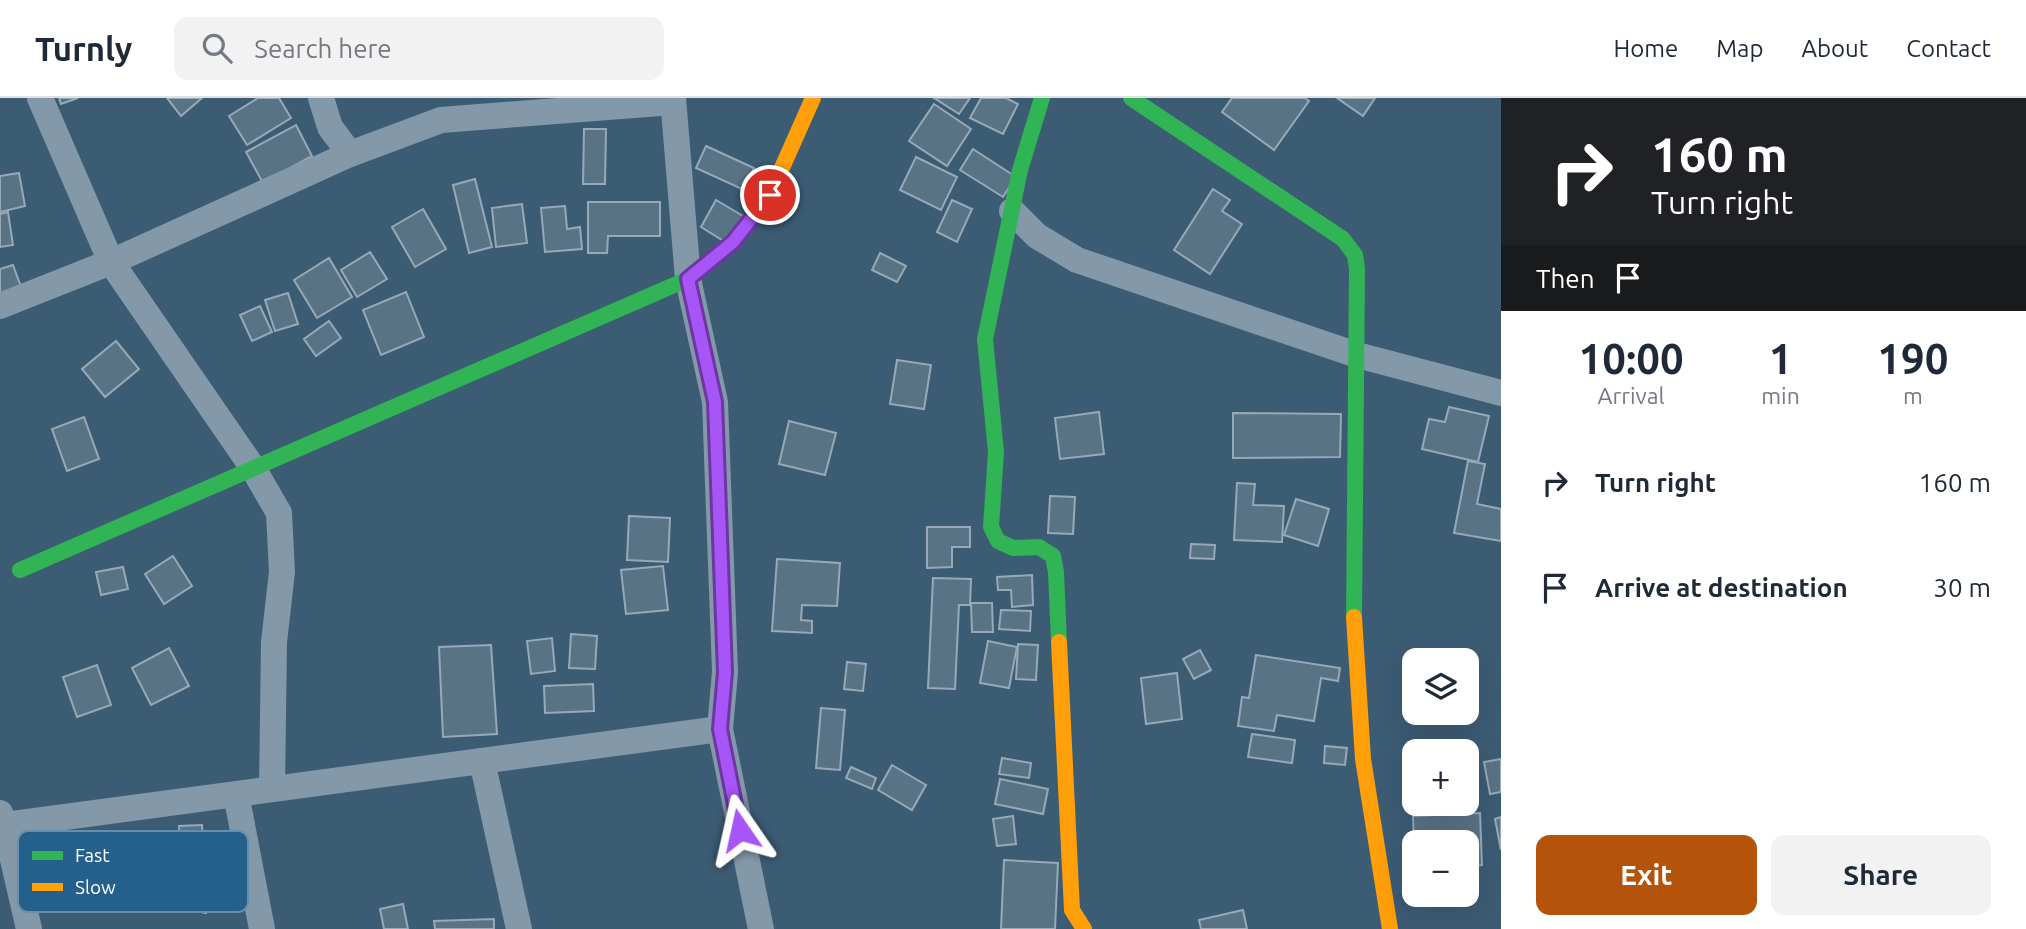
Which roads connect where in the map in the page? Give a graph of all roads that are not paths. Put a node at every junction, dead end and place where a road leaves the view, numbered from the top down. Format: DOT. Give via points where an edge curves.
graph roads {
  1 [pos="40,98"];
  2 [pos="321,98"];
  3 [pos="813,98"];
  4 [pos="1042,98"];
  5 [pos="1131,98"];
  6 [pos="673,100"];
  7 [pos="350,154"];
  8 [pos="1012,211"];
  9 [pos="110,262"];
  10 [pos="688,279"];
  11 [pos="0,306"];
  12 [pos="1357,355"];
  13 [pos="1501,393"];
  14 [pos="253,468"];
  15 [pos="20,570"];
  16 [pos="720,729"];
  17 [pos="482,761"];
  18 [pos="272,789"];
  19 [pos="236,794"];
  20 [pos="3,819"];
  21 [pos="243,831"];
  22 [pos="248,856"];
  23 [pos="18,882"];
  24 [pos="262,929"];
  25 [pos="519,929"];
  26 [pos="761,929"];
  27 [pos="1084,929"];
  28 [pos="1390,929"];
  1 -- 9 [label="street"];
  2 -- 7 [label="street" via="330,127"];
  3 -- 10 [label="street" via="770,195 733,242"];
  4 -- 8 [label="street"];
  5 -- 12 [label="street" via="1343,239 1355,255 1357,269"];
  6 -- 7 [label="street" via="441,120"];
  6 -- 10 [label="street"];
  7 -- 9 [label="street"];
  8 -- 12 [label="street" via="1037,236 1077,260"];
  8 -- 27 [label="street" via="985,339 996,452 991,527 998,541 1013,548 1039,547 1053,556 1055,564 1072,909"];
  9 -- 11 [label="street"];
  9 -- 14 [label="street"];
  10 -- 14 [label="street"];
  10 -- 16 [label="street" via="715,402 725,672"];
  12 -- 13 [label="street"];
  12 -- 28 [label="street" via="1354,625 1363,759"];
  14 -- 15 [label="street"];
  14 -- 18 [label="street" via="279,513 282,572 274,642"];
  16 -- 17 [label="street"];
  16 -- 26 [label="street"];
  17 -- 18 [label="street"];
  17 -- 25 [label="street"];
  18 -- 19 [label="street"];
  19 -- 20 [label="street"];
  19 -- 21 [label="street"];
  20 -- 23 [label="street"];
  22 -- 24 [label="street"];
}
